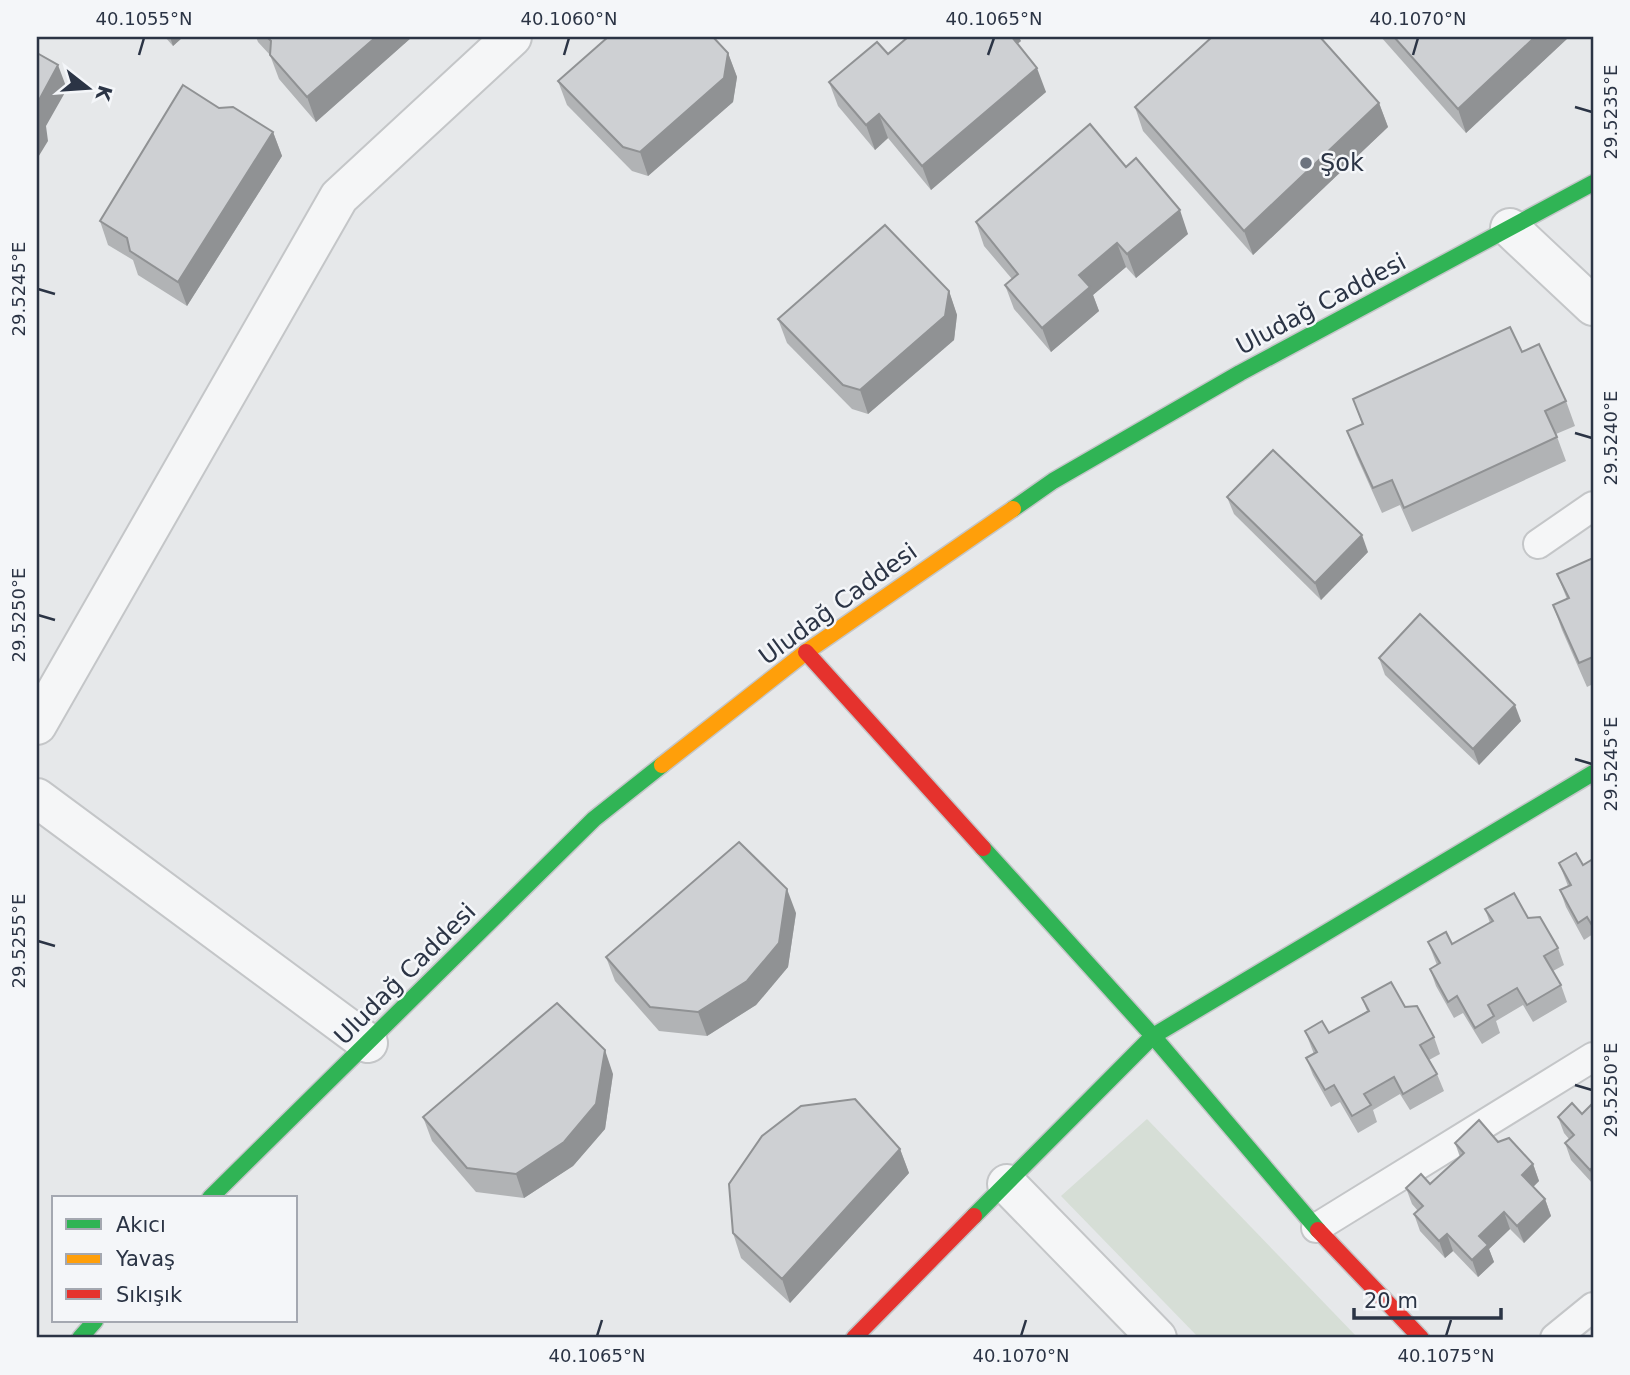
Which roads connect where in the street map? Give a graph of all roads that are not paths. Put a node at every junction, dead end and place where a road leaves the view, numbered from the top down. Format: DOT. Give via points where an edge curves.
graph roads {
  1 [pos="512,37"];
  2 [pos="1593,183"];
  3 [pos="1510,228"];
  4 [pos="1593,306"];
  5 [pos="1593,506"];
  6 [pos="1538,544"];
  7 [pos="806,652"];
  8 [pos="37,725"];
  9 [pos="1593,774"];
  10 [pos="37,798"];
  11 [pos="1153,1036"];
  12 [pos="368,1043"];
  13 [pos="1593,1057"];
  14 [pos="1007,1184"];
  15 [pos="212,1196"];
  16 [pos="1316,1228"];
  17 [pos="1593,1307"];
  18 [pos="95,1322"];
  19 [pos="80,1338"];
  20 [pos="854,1338"];
  21 [pos="1157,1338"];
  22 [pos="1421,1338"];
  23 [pos="1555,1338"];
  1 -- 8 [label="street" via="339,197"];
  2 -- 3 [label="street, Uludağ Caddesi"];
  3 -- 4 [label="street"];
  3 -- 7 [label="street, Uludağ Caddesi" via="1240,373 1054,481"];
  5 -- 6 [label="lane"];
  7 -- 11 [label="street"];
  7 -- 12 [label="street, Uludağ Caddesi" via="594,819"];
  9 -- 11 [label="street"];
  10 -- 12 [label="street"];
  11 -- 14 [label="street"];
  11 -- 16 [label="street"];
  12 -- 15 [label="street, Uludağ Caddesi"];
  13 -- 16 [label="lane"];
  14 -- 20 [label="street"];
  14 -- 21 [label="street"];
  16 -- 22 [label="street"];
  17 -- 23 [label="lane"];
  18 -- 19 [label="street"];
}
